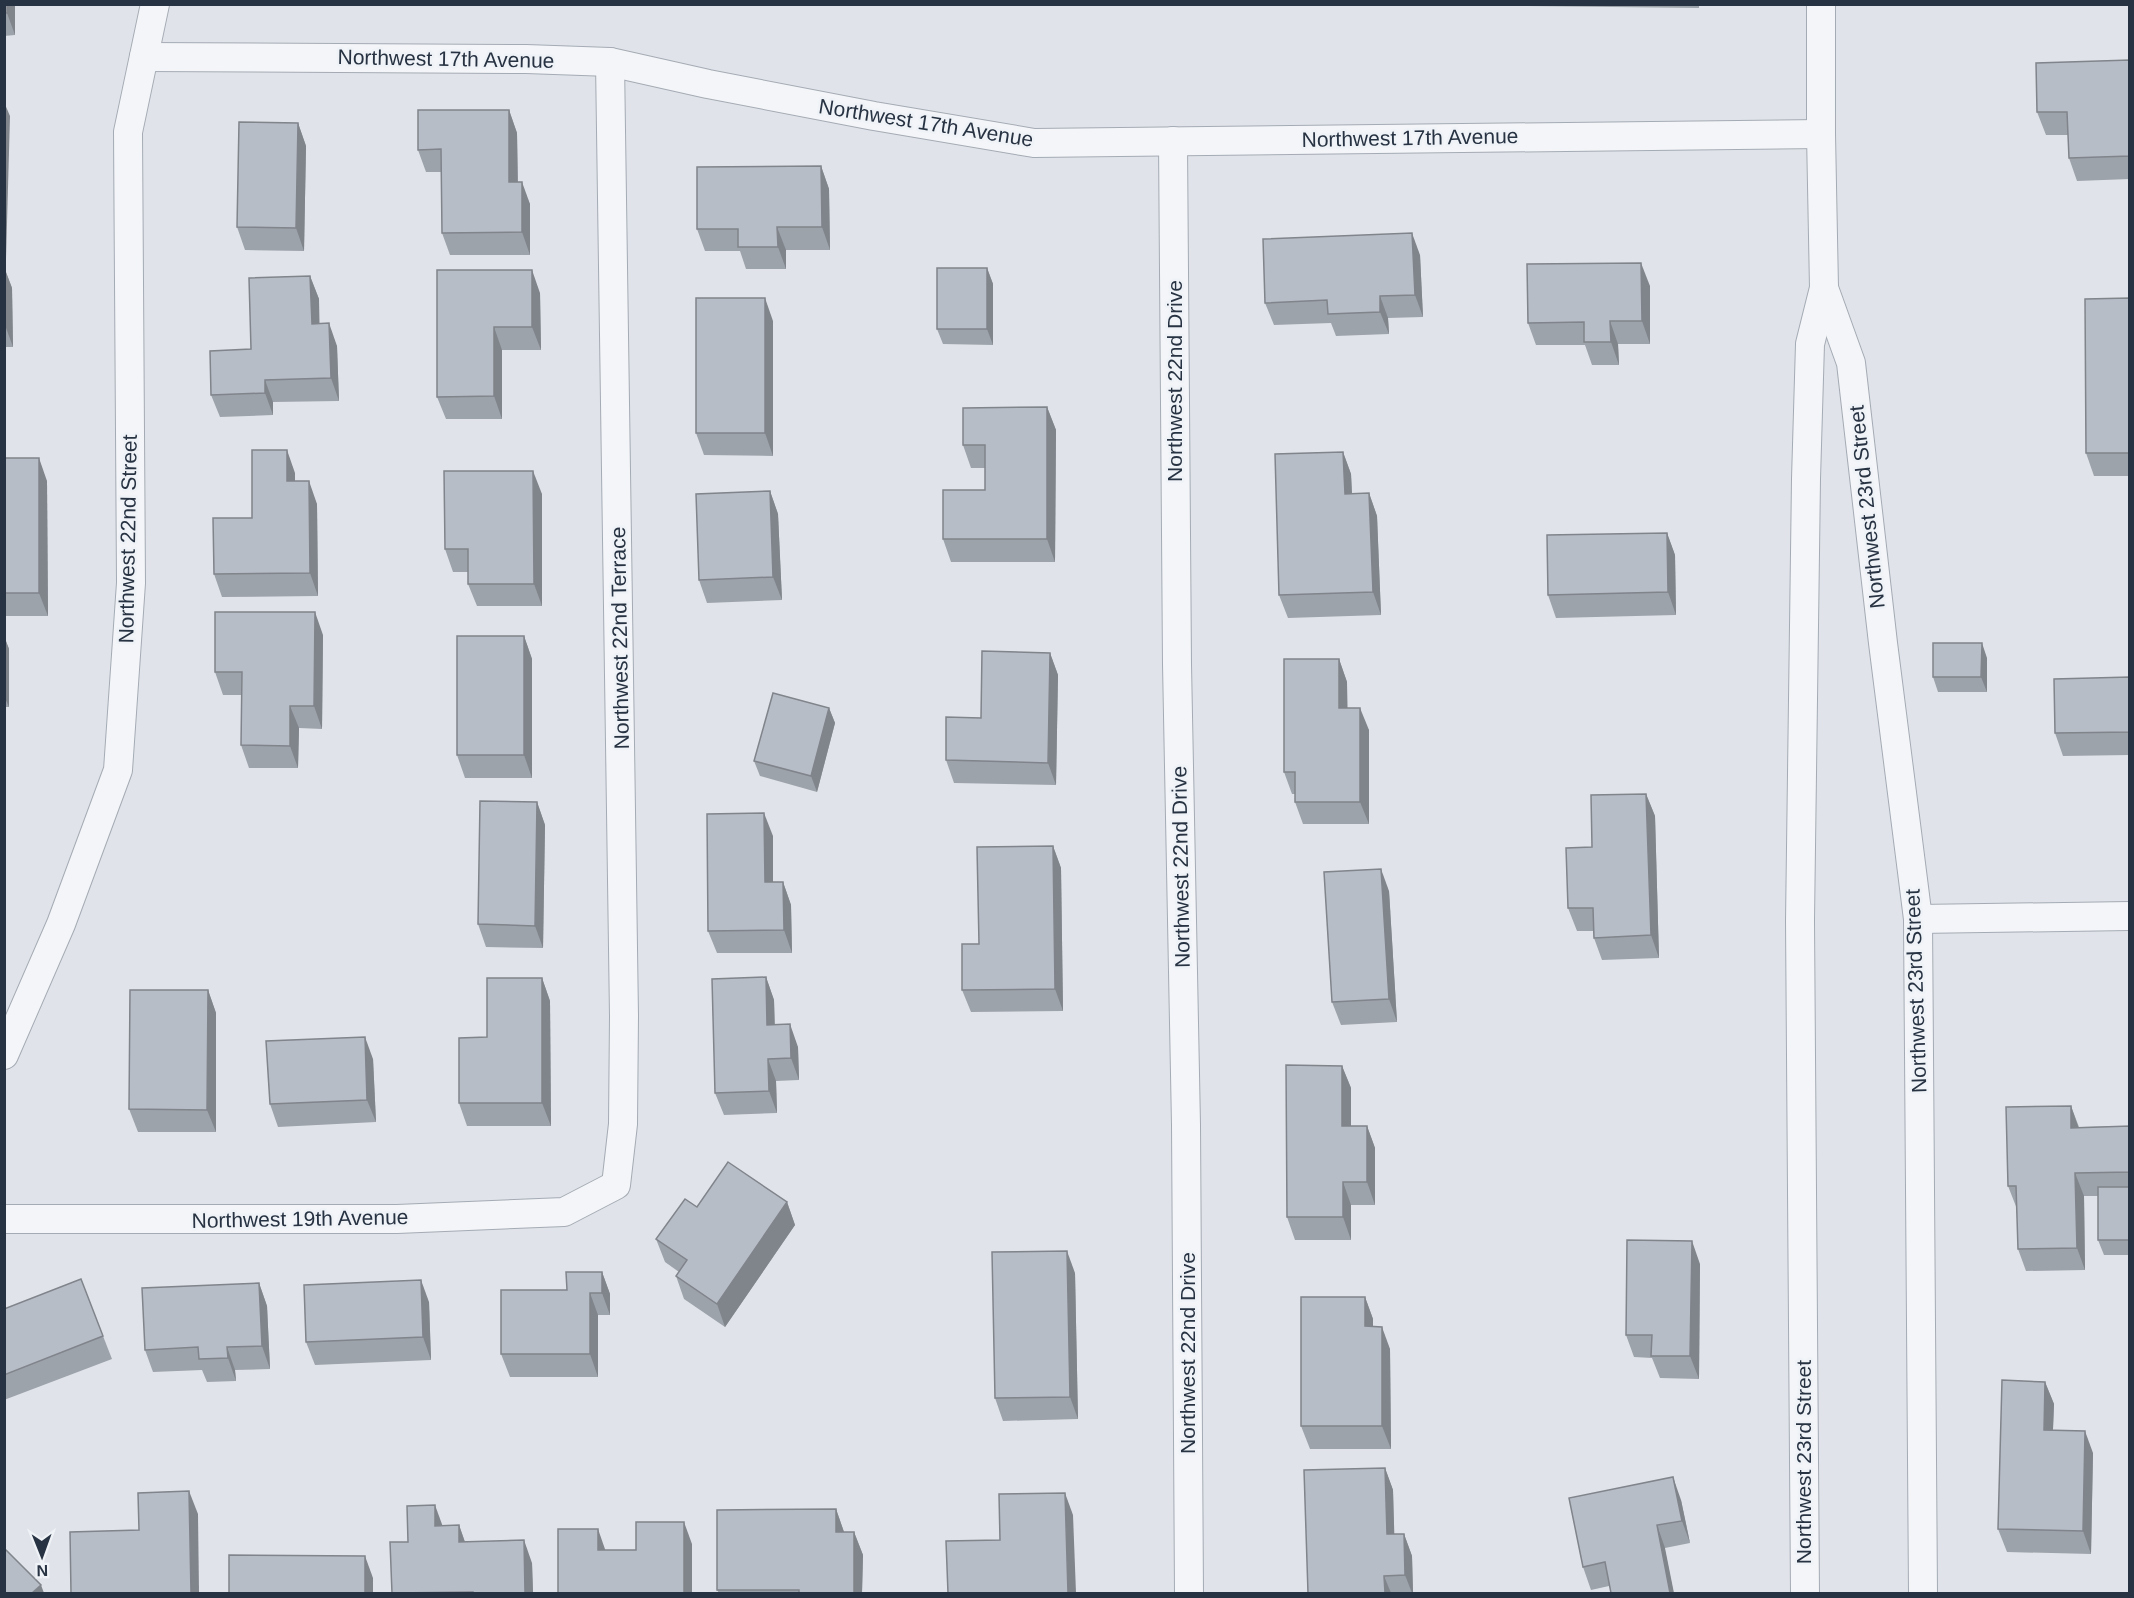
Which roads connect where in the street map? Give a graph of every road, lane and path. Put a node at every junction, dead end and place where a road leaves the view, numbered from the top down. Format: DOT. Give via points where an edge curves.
graph roads {
  1 [pos="155,4"];
  2 [pos="1821,4"];
  3 [pos="144,57"];
  4 [pos="610,62"];
  5 [pos="1821,134"];
  6 [pos="1173,141"];
  7 [pos="1824,288"];
  8 [pos="2130,916"];
  9 [pos="1918,919"];
  10 [pos="4,1055"];
  11 [pos="591,1198"];
  12 [pos="4,1219"];
  13 [pos="1189,1593"];
  14 [pos="1805,1593"];
  15 [pos="1923,1593"];
  1 -- 3 [label="street, Northwest 22nd Street"];
  2 -- 5 [label="street, Northwest 23rd Street"];
  3 -- 4 [label="street, Northwest 17th Avenue"];
  3 -- 10 [label="street, Northwest 22nd Street" via="128,132 131,583 118,770 61,924"];
  4 -- 6 [label="street, Northwest 17th Avenue" via="874,116 1034,143"];
  4 -- 11 [label="street, Northwest 22nd Terrace" via="620,630 623,1124 616,1185"];
  5 -- 6 [label="street, Northwest 17th Avenue"];
  5 -- 7 [label="street, Northwest 23rd Street"];
  6 -- 13 [label="street, Northwest 22nd Drive"];
  7 -- 9 [label="street, Northwest 23rd Street" via="1851,363"];
  7 -- 14 [label="street, Northwest 23rd Street" via="1810,344 1806,480 1800,921"];
  8 -- 9 [label="street"];
  9 -- 15 [label="street, Northwest 23rd Street"];
  11 -- 12 [label="street, Northwest 19th Avenue" via="564,1212 397,1219"];
}
